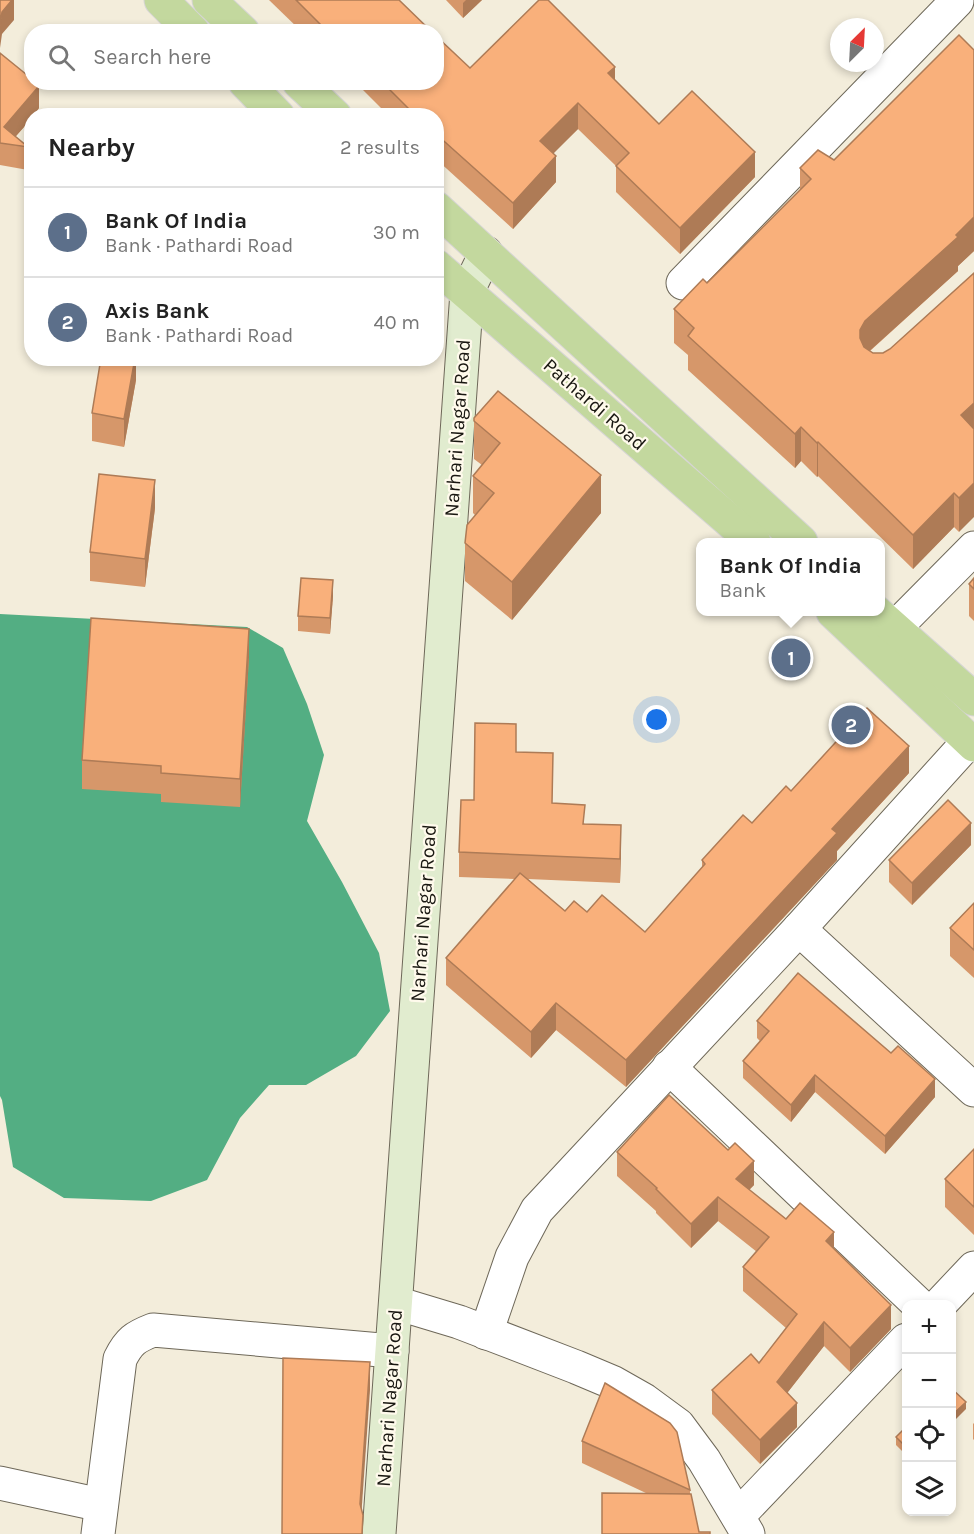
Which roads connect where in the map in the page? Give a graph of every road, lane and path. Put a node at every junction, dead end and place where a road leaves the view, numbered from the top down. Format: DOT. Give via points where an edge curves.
graph roads {
  1 [pos="161,0"];
  2 [pos="209,0"];
  3 [pos="957,0"];
  4 [pos="974,18"];
  5 [pos="185,24"];
  6 [pos="234,24"];
  7 [pos="253,90"];
  8 [pos="307,90"];
  9 [pos="270,108"];
  10 [pos="327,108"];
  11 [pos="444,215"];
  12 [pos="486,253"];
  13 [pos="444,273"];
  14 [pos="683,283"];
  15 [pos="467,292"];
  16 [pos="748,538"];
  17 [pos="796,538"];
  18 [pos="974,548"];
  19 [pos="844,616"];
  20 [pos="881,630"];
  21 [pos="974,699"];
  22 [pos="972,742"];
  23 [pos="799,929"];
  24 [pos="669,1067"];
  25 [pos="974,1090"];
  26 [pos="974,1268"];
  27 [pos="913,1300"];
  28 [pos="945,1300"];
  29 [pos="396,1303"];
  30 [pos="486,1333"];
  31 [pos="902,1345"];
  32 [pos="392,1351"];
  33 [pos="0,1483"];
  34 [pos="100,1520"];
  35 [pos="743,1525"];
  36 [pos="379,1534"];
  1 -- 5 [label="main road"];
  2 -- 6 [label="main road"];
  3 -- 4 [label="street"];
  3 -- 14 [label="street"];
  7 -- 9 [label="main road"];
  8 -- 10 [label="main road"];
  11 -- 12 [label="main road"];
  12 -- 15 [label="street"];
  12 -- 17 [label="main road"];
  13 -- 15 [label="main road, Pathardi Road"];
  15 -- 16 [label="main road, Pathardi Road"];
  15 -- 29 [label="street, Narhari Nagar Road"];
  18 -- 20 [label="street"];
  19 -- 20 [label="main road"];
  20 -- 21 [label="main road"];
  20 -- 22 [label="main road"];
  22 -- 23 [label="street"];
  23 -- 24 [label="street"];
  23 -- 25 [label="street"];
  24 -- 27 [label="street"];
  24 -- 30 [label="street" via="537,1210 512,1257"];
  26 -- 28 [label="street"];
  29 -- 30 [label="street"];
  29 -- 32 [label="street, Narhari Nagar Road"];
  30 -- 35 [label="street" via="614,1383 678,1425"];
  31 -- 35 [label="street"];
  32 -- 34 [label="street" via="153,1330 139,1336 128,1344 120,1359"];
  32 -- 36 [label="street, Narhari Nagar Road"];
  33 -- 34 [label="street"];
}
